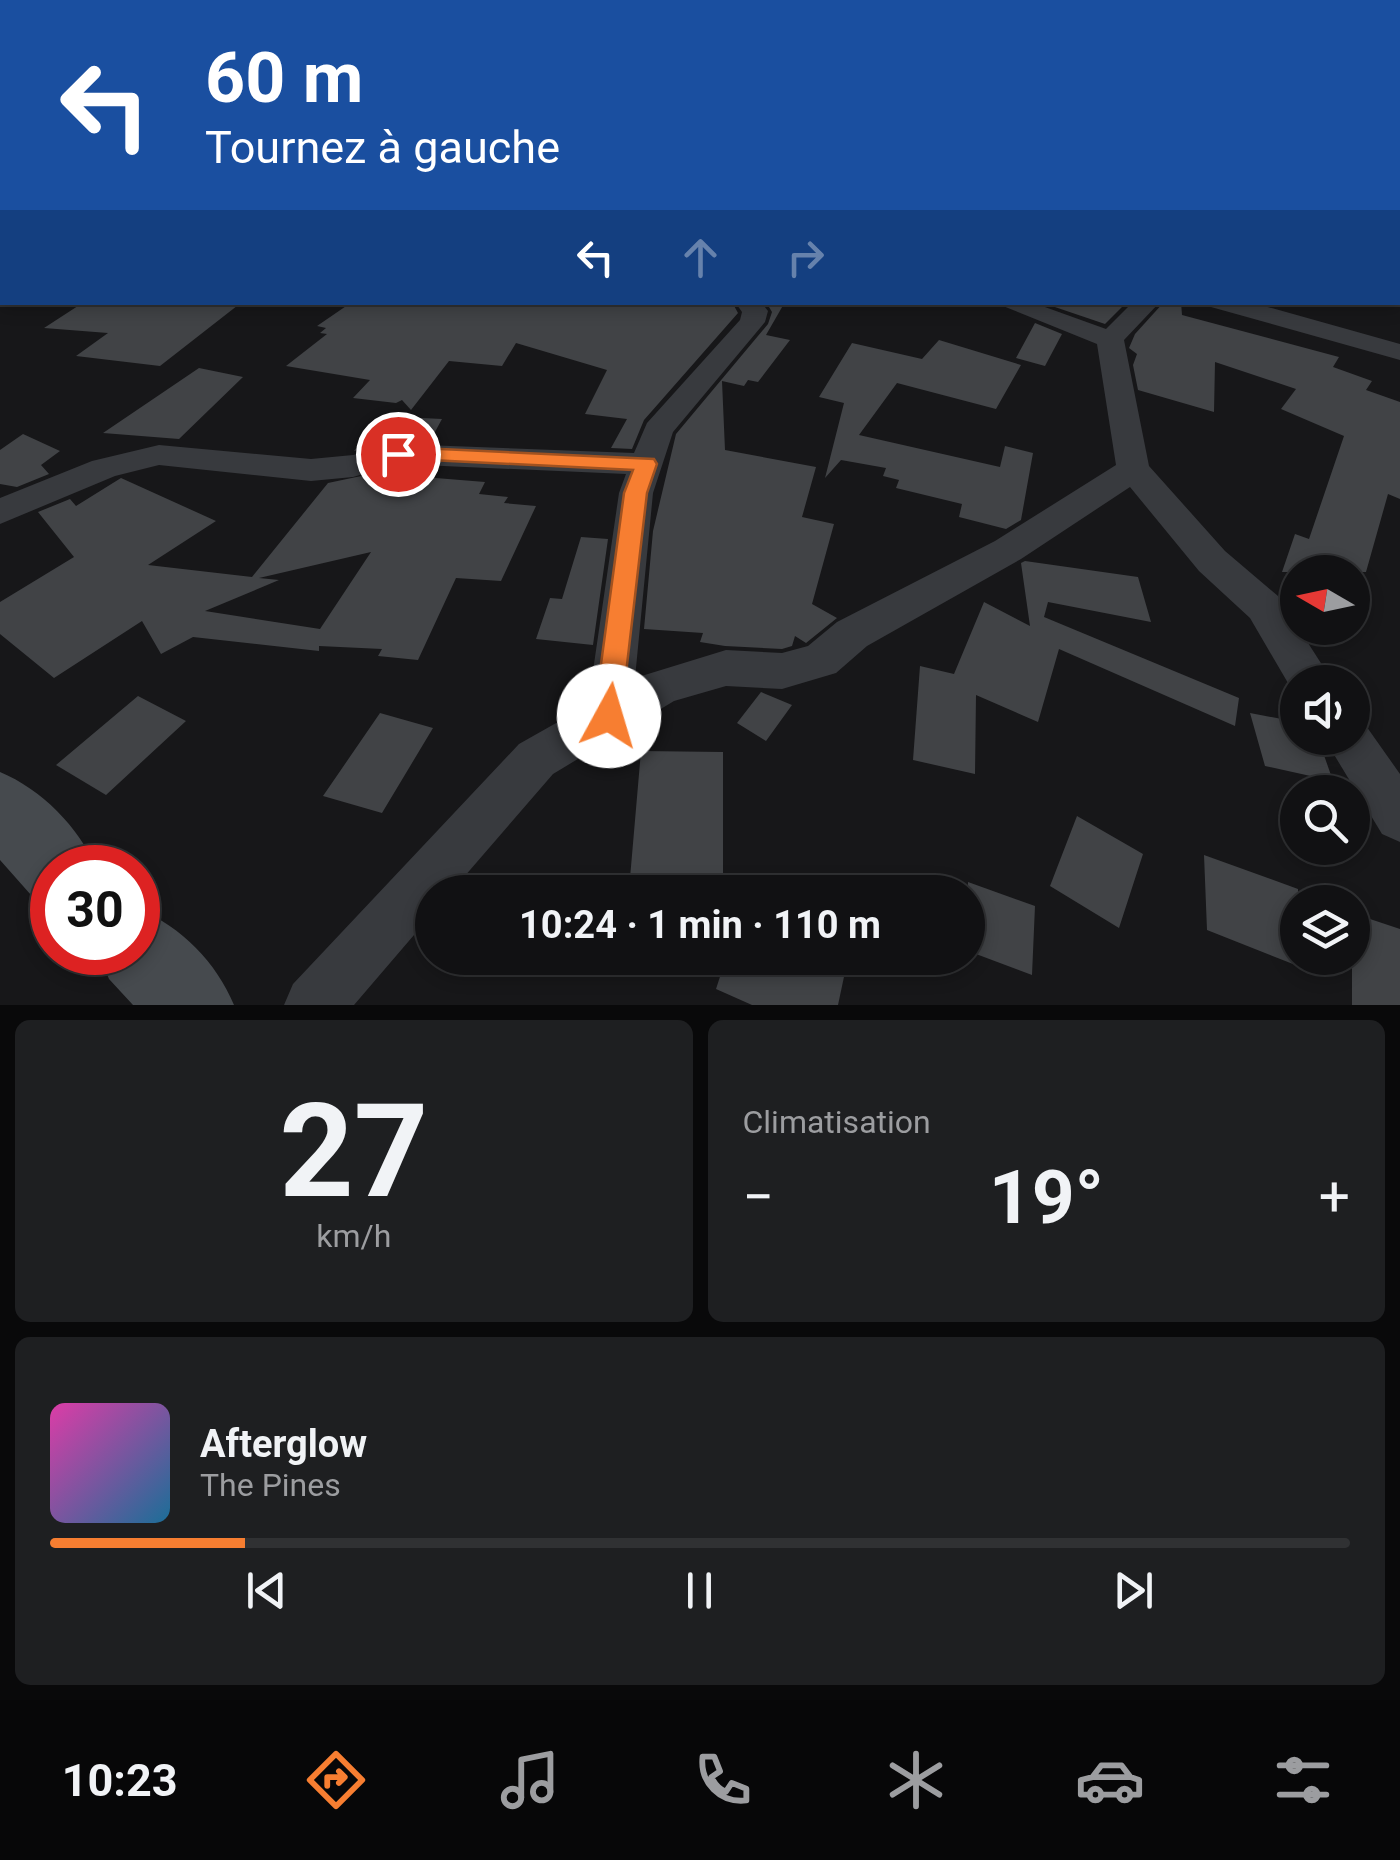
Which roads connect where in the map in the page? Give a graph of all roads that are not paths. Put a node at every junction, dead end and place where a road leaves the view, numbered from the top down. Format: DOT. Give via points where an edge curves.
graph roads {
  1 [pos="750,305"];
  2 [pos="1014,305"];
  3 [pos="1145,305"];
  4 [pos="1231,305"];
  5 [pos="1110,339"];
  6 [pos="1400,352"];
  7 [pos="646,464"];
  8 [pos="1133,469"];
  9 [pos="0,512"];
  10 [pos="1300,665"];
  11 [pos="609,716"];
  12 [pos="1358,755"];
  13 [pos="0,807"];
  14 [pos="1400,818"];
  15 [pos="36,845"];
  16 [pos="160,973"];
  17 [pos="191,1005"];
  18 [pos="314,1005"];
  1 -- 7 [label="street" via="752,322 658,430"];
  2 -- 5 [label="street"];
  3 -- 5 [label="street"];
  4 -- 6 [label="street"];
  5 -- 8 [label="street"];
  7 -- 9 [label="street" via="398,454 311,470 159,454 104,468"];
  7 -- 11 [label="street" via="636,493"];
  8 -- 10 [label="street" via="1212,560 1264,607"];
  8 -- 11 [label="street" via="1008,550 852,634 821,661 782,672 726,668 661,686"];
  11 -- 18 [label="street" via="536,759"];
  12 -- 14 [label="street"];
  13 -- 15 [label="main road"];
  16 -- 17 [label="main road"];
}
